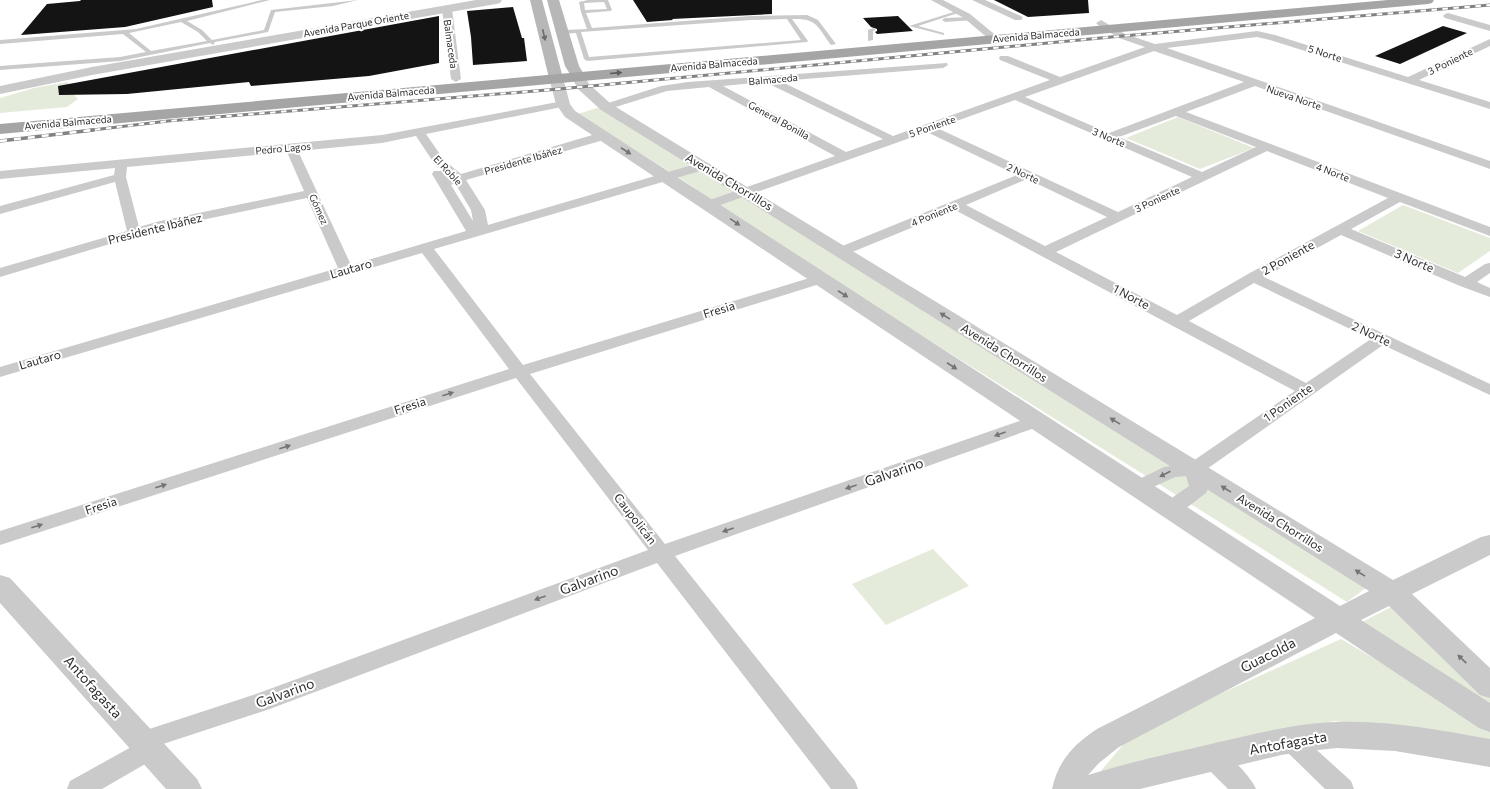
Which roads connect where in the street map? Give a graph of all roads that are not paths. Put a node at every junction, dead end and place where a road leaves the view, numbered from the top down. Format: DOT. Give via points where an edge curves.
graph roads {
  1 [pos="268,0"];
  2 [pos="356,0"];
  3 [pos="496,0"];
  4 [pos="536,0"];
  5 [pos="553,0"];
  6 [pos="606,0"];
  7 [pos="936,0"];
  8 [pos="977,0"];
  9 [pos="1352,0"];
  10 [pos="1428,0"];
  11 [pos="447,9"];
  12 [pos="583,12"];
  13 [pos="959,12"];
  14 [pos="1448,16"];
  15 [pos="788,17"];
  16 [pos="1018,18"];
  17 [pos="972,19"];
  18 [pos="182,20"];
  19 [pos="930,20"];
  20 [pos="1105,26"];
  21 [pos="1490,28"];
  22 [pos="590,30"];
  23 [pos="578,31"];
  24 [pos="124,32"];
  25 [pos="562,32"];
  26 [pos="942,34"];
  27 [pos="989,34"];
  28 [pos="0,42"];
  29 [pos="1490,42"];
  30 [pos="833,44"];
  31 [pos="214,45"];
  32 [pos="1155,47"];
  33 [pos="150,53"];
  34 [pos="1004,58"];
  35 [pos="943,65"];
  36 [pos="0,68"];
  37 [pos="575,71"];
  38 [pos="554,74"];
  39 [pos="456,78"];
  40 [pos="769,80"];
  41 [pos="1410,80"];
  42 [pos="1061,81"];
  43 [pos="1253,83"];
  44 [pos="712,84"];
  45 [pos="0,90"];
  46 [pos="0,96"];
  47 [pos="1016,97"];
  48 [pos="563,104"];
  49 [pos="1490,106"];
  50 [pos="606,107"];
  51 [pos="1176,112"];
  52 [pos="0,119"];
  53 [pos="0,128"];
  54 [pos="928,128"];
  55 [pos="415,133"];
  56 [pos="603,136"];
  57 [pos="1108,137"];
  58 [pos="893,140"];
  59 [pos="1267,146"];
  60 [pos="291,148"];
  61 [pos="846,157"];
  62 [pos="1490,164"];
  63 [pos="702,166"];
  64 [pos="120,170"];
  65 [pos="0,175"];
  66 [pos="1027,175"];
  67 [pos="666,176"];
  68 [pos="1203,177"];
  69 [pos="459,178"];
  70 [pos="443,183"];
  71 [pos="746,192"];
  72 [pos="311,193"];
  73 [pos="1399,197"];
  74 [pos="709,205"];
  75 [pos="956,205"];
  76 [pos="0,210"];
  77 [pos="1118,217"];
  78 [pos="1339,229"];
  79 [pos="478,232"];
  80 [pos="1490,232"];
  81 [pos="134,233"];
  82 [pos="426,247"];
  83 [pos="840,252"];
  84 [pos="1046,252"];
  85 [pos="1490,267"];
  86 [pos="346,270"];
  87 [pos="0,273"];
  88 [pos="1253,277"];
  89 [pos="821,279"];
  90 [pos="1465,283"];
  91 [pos="1490,293"];
  92 [pos="1178,321"];
  93 [pos="1382,339"];
  94 [pos="0,372"];
  95 [pos="518,372"];
  96 [pos="1306,390"];
  97 [pos="1490,390"];
  98 [pos="1037,421"];
  99 [pos="1194,469"];
  100 [pos="1138,488"];
  101 [pos="1170,509"];
  102 [pos="0,538"];
  103 [pos="1490,544"];
  104 [pos="662,553"];
  105 [pos="0,585"];
  106 [pos="1393,593"];
  107 [pos="1338,619"];
  108 [pos="1490,686"];
  109 [pos="1490,719"];
  110 [pos="1290,740"];
  111 [pos="146,745"];
  112 [pos="1490,753"];
  113 [pos="1213,758"];
  114 [pos="80,789"];
  115 [pos="186,789"];
  116 [pos="846,789"];
  117 [pos="1068,789"];
  118 [pos="1089,789"];
  119 [pos="1244,789"];
  120 [pos="1342,789"];
  1 -- 18 [label="lane"];
  2 -- 31 [label="lane" via="273,11 266,31"];
  3 -- 11 [label="street, Avenida Parque Oriente"];
  4 -- 38 [label="main road, one-way"];
  5 -- 25 [label="main road, Avenida Chorrillos"];
  6 -- 12 [label="lane" via="581,2"];
  6 -- 12 [label="lane" via="610,10"];
  7 -- 13 [label="street"];
  8 -- 16 [label="street"];
  9 -- 20 [label="main road, Avenida Balmaceda"];
  10 -- 20 [label="main road, Avenida Balmaceda"];
  11 -- 31 [label="street, Avenida Parque Oriente"];
  11 -- 39 [label="street, Balmaceda"];
  12 -- 22 [label="lane"];
  13 -- 17 [label="street"];
  13 -- 19 [label="lane"];
  14 -- 21 [label="street"];
  15 -- 22 [label="lane"];
  15 -- 23 [label="lane" via="805,41 587,59"];
  15 -- 30 [label="lane" via="816,21"];
  17 -- 19 [label="lane"];
  17 -- 27 [label="street"];
  18 -- 24 [label="lane"];
  18 -- 31 [label="lane" via="200,31"];
  19 -- 26 [label="lane" via="910,26"];
  20 -- 27 [label="main road, Avenida Balmaceda"];
  20 -- 32 [label="street, Nueva Norte" via="1122,36"];
  22 -- 23 [label="lane"];
  23 -- 25 [label="lane"];
  24 -- 28 [label="lane"];
  24 -- 33 [label="lane"];
  25 -- 37 [label="main road, Avenida Chorrillos"];
  26 -- 27 [label="main road, Avenida Balmaceda"];
  26 -- 30 [label="main road, Avenida Balmaceda" via="872,35"];
  37 -- 27 [label="main road, Avenida Balmaceda, one-way"];
  29 -- 41 [label="street, 3 Poniente"];
  30 -- 37 [label="main road, Avenida Balmaceda"];
  31 -- 33 [label="lane"];
  31 -- 45 [label="street, Avenida Parque Oriente"];
  31 -- 46 [label="street, Avenida Parque Oriente"];
  32 -- 41 [label="street, 5 Norte" via="1257,34 1272,36"];
  32 -- 42 [label="street, 5 Poniente"];
  32 -- 43 [label="street, Nueva Norte"];
  33 -- 36 [label="lane" via="120,59"];
  34 -- 42 [label="street"];
  35 -- 40 [label="street, Balmaceda"];
  37 -- 38 [label="main road, Avenida Balmaceda"];
  37 -- 50 [label="street, Avenida Chorrillos" via="583,86"];
  38 -- 39 [label="main road, Avenida Balmaceda"];
  38 -- 48 [label="street"];
  38 -- 53 [label="main road, Avenida Balmaceda"];
  39 -- 52 [label="main road, Avenida Balmaceda"];
  40 -- 44 [label="street, Balmaceda"];
  40 -- 58 [label="street"];
  41 -- 49 [label="street, 5 Norte"];
  42 -- 47 [label="street, 5 Poniente"];
  43 -- 51 [label="street"];
  43 -- 62 [label="street, Nueva Norte"];
  44 -- 50 [label="street, Balmaceda" via="665,88"];
  44 -- 61 [label="street, General Bonilla"];
  47 -- 54 [label="street, 5 Poniente"];
  47 -- 57 [label="street, 3 Norte"];
  48 -- 55 [label="street, Pedro Lagos"];
  48 -- 56 [label="street" via="570,114"];
  50 -- 63 [label="street, Avenida Chorrillos"];
  51 -- 57 [label="street"];
  51 -- 59 [label="street, 4 Norte"];
  54 -- 58 [label="street, 5 Poniente"];
  54 -- 66 [label="street, 2 Norte"];
  55 -- 60 [label="street, Pedro Lagos"];
  55 -- 69 [label="street, El Roble" via="440,163"];
  55 -- 70 [label="street, El Roble"];
  56 -- 67 [label="street, one-way"];
  56 -- 69 [label="street, Presidente Ibáñez"];
  57 -- 68 [label="street, 3 Norte"];
  58 -- 61 [label="street, 5 Poniente"];
  59 -- 68 [label="street, 3 Poniente"];
  59 -- 73 [label="street, 4 Norte"];
  60 -- 64 [label="street, Pedro Lagos"];
  60 -- 72 [label="street, Gómez"];
  61 -- 71 [label="street, 5 Poniente"];
  63 -- 67 [label="street, Lautaro"];
  63 -- 71 [label="street, Avenida Chorrillos"];
  64 -- 65 [label="street, Pedro Lagos"];
  64 -- 76 [label="street, Pedro Lagos"];
  64 -- 81 [label="street"];
  66 -- 75 [label="street, 4 Poniente"];
  66 -- 77 [label="street, 2 Norte"];
  67 -- 74 [label="street"];
  67 -- 79 [label="street, Lautaro"];
  68 -- 77 [label="street, 3 Poniente"];
  69 -- 70 [label="street, Presidente Ibáñez"];
  69 -- 79 [label="street, El Roble" via="478,210"];
  70 -- 79 [label="street, El Roble"];
  71 -- 74 [label="street, 5 Poniente"];
  71 -- 83 [label="street, Avenida Chorrillos"];
  72 -- 81 [label="street, Presidente Ibáñez"];
  72 -- 86 [label="street, Gómez"];
  73 -- 78 [label="street, 2 Poniente"];
  73 -- 80 [label="street, 4 Norte"];
  74 -- 89 [label="street, one-way"];
  75 -- 83 [label="street, 4 Poniente"];
  75 -- 84 [label="street, 1 Norte"];
  77 -- 84 [label="street, 3 Poniente"];
  78 -- 88 [label="street, 2 Poniente"];
  78 -- 90 [label="street, 3 Norte"];
  79 -- 82 [label="street, Lautaro"];
  81 -- 87 [label="street, Presidente Ibáñez"];
  82 -- 86 [label="street, Lautaro"];
  82 -- 95 [label="street, Caupolicán"];
  99 -- 83 [label="street, Avenida Chorrillos, one-way"];
  84 -- 92 [label="street, 1 Norte"];
  85 -- 90 [label="street"];
  86 -- 94 [label="street, Lautaro"];
  88 -- 92 [label="street, 2 Poniente"];
  88 -- 93 [label="street, 2 Norte"];
  89 -- 95 [label="street, Fresia"];
  89 -- 98 [label="street, one-way"];
  90 -- 91 [label="street, 3 Norte"];
  92 -- 96 [label="street, 1 Norte"];
  93 -- 96 [label="street, 1 Poniente"];
  93 -- 97 [label="street, 2 Norte"];
  102 -- 95 [label="street, Fresia, one-way"];
  95 -- 104 [label="street, Caupolicán"];
  96 -- 99 [label="street, 1 Poniente"];
  98 -- 100 [label="street"];
  98 -- 104 [label="street, Galvarino, one-way"];
  99 -- 100 [label="street, one-way" via="1171,471"];
  99 -- 101 [label="street" via="1199,488"];
  106 -- 99 [label="street, Avenida Chorrillos, one-way"];
  100 -- 101 [label="street"];
  101 -- 107 [label="street"];
  103 -- 106 [label="street, Guacolda"];
  104 -- 111 [label="street, Galvarino, one-way"];
  104 -- 116 [label="street, Caupolicán"];
  105 -- 111 [label="street, Antofagasta"];
  106 -- 107 [label="street, Guacolda"];
  108 -- 106 [label="street, Avenida Chorrillos, one-way"];
  107 -- 109 [label="street"];
  107 -- 117 [label="street, Guacolda" via="1108,738 1082,758 1073,770"];
  110 -- 112 [label="street, Antofagasta" via="1314,736 1363,735"];
  110 -- 113 [label="street, Antofagasta"];
  110 -- 120 [label="street"];
  111 -- 114 [label="street, Galvarino"];
  111 -- 115 [label="street, Antofagasta"];
  113 -- 118 [label="street, Antofagasta"];
  113 -- 119 [label="street"];
}
